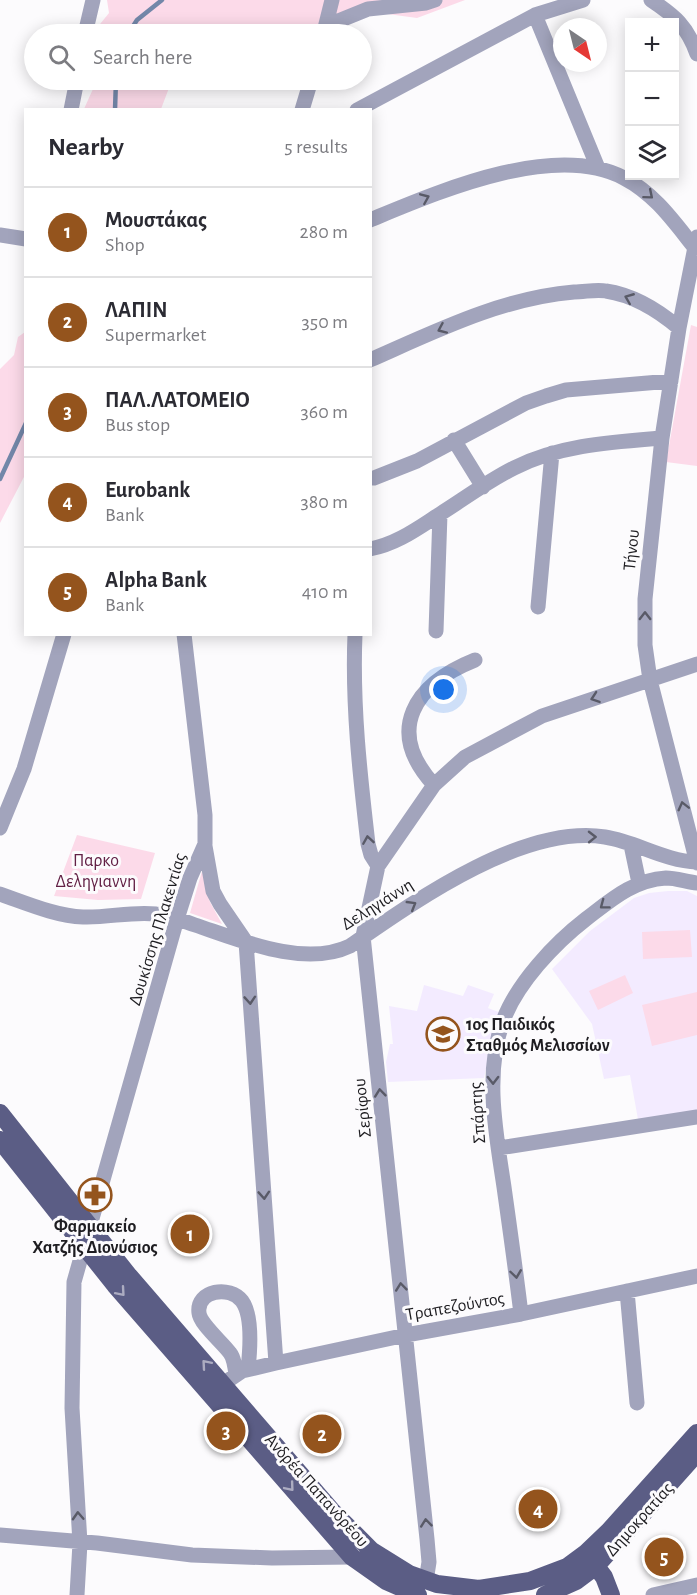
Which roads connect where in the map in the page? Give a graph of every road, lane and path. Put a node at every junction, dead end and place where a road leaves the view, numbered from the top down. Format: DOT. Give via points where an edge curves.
graph roads {
  1 [pos="93,0"];
  2 [pos="332,0"];
  3 [pos="435,0"];
  4 [pos="583,0"];
  5 [pos="651,0"];
  6 [pos="535,15"];
  7 [pos="87,24"];
  8 [pos="327,24"];
  9 [pos="333,24"];
  10 [pos="697,54"];
  11 [pos="75,90"];
  12 [pos="308,90"];
  13 [pos="71,108"];
  14 [pos="303,108"];
  15 [pos="361,108"];
  16 [pos="598,168"];
  17 [pos="372,219"];
  18 [pos="0,236"];
  19 [pos="24,239"];
  20 [pos="696,243"];
  21 [pos="679,328"];
  22 [pos="372,359"];
  23 [pos="670,381"];
  24 [pos="662,438"];
  25 [pos="454,440"];
  26 [pos="552,453"];
  27 [pos="374,478"];
  28 [pos="483,487"];
  29 [pos="440,514"];
  30 [pos="372,548"];
  31 [pos="538,607"];
  32 [pos="436,631"];
  33 [pos="63,636"];
  34 [pos="184,636"];
  35 [pos="355,636"];
  36 [pos="475,660"];
  37 [pos="697,664"];
  38 [pos="650,680"];
  39 [pos="434,785"];
  40 [pos="0,828"];
  41 [pos="205,844"];
  42 [pos="631,844"];
  43 [pos="697,862"];
  44 [pos="378,866"];
  45 [pos="639,883"];
  46 [pos="697,883"];
  47 [pos="0,894"];
  48 [pos="177,919"];
  49 [pos="363,936"];
  50 [pos="246,942"];
  51 [pos="0,1113"];
  52 [pos="697,1117"];
  53 [pos="0,1140"];
  54 [pos="498,1148"];
  55 [pos="89,1227"];
  56 [pos="83,1247"];
  57 [pos="697,1276"];
  58 [pos="627,1291"];
  59 [pos="521,1314"];
  60 [pos="406,1335"];
  61 [pos="276,1363"];
  62 [pos="236,1376"];
  63 [pos="637,1403"];
  64 [pos="697,1432"];
  65 [pos="697,1453"];
  66 [pos="0,1534"];
  67 [pos="80,1543"];
  68 [pos="352,1557"];
  69 [pos="591,1560"];
  70 [pos="575,1581"];
  71 [pos="697,1585"];
  72 [pos="422,1588"];
  73 [pos="77,1595"];
  74 [pos="545,1595"];
  75 [pos="611,1595"];
  76 [pos="653,1595"];
  1 -- 7 [label="street"];
  2 -- 8 [label="street"];
  3 -- 9 [label="street" via="368,9"];
  4 -- 6 [label="street"];
  5 -- 10 [label="street" via="677,18 690,35"];
  6 -- 15 [label="street"];
  6 -- 16 [label="street"];
  11 -- 13 [label="street"];
  12 -- 14 [label="street"];
  17 -- 16 [label="street, one-way" via="435,193 506,173 558,164"];
  16 -- 20 [label="street, one-way" via="644,190"];
  18 -- 19 [label="street"];
  20 -- 21 [label="street, Τήνου"];
  21 -- 22 [label="street, one-way" via="623,295 604,290 557,294 489,310"];
  21 -- 23 [label="street, Τήνου"];
  23 -- 24 [label="street, Τήνου"];
  23 -- 25 [label="street" via="566,390 526,403"];
  24 -- 26 [label="street" via="610,442"];
  38 -- 24 [label="street, Τήνου, one-way" via="645,599"];
  25 -- 27 [label="street" via="417,461"];
  25 -- 28 [label="street"];
  26 -- 28 [label="street"];
  26 -- 31 [label="street"];
  28 -- 29 [label="street"];
  29 -- 30 [label="street" via="409,535"];
  29 -- 32 [label="street"];
  33 -- 40 [label="street" via="24,769"];
  34 -- 41 [label="street, Δουκίσσης Πλακεντίας"];
  44 -- 35 [label="street, one-way" via="368,844 360,776"];
  36 -- 39 [label="street" via="438,678 412,712 410,741 414,758"];
  37 -- 38 [label="street"];
  38 -- 39 [label="street, one-way" via="521,726 465,757"];
  43 -- 38 [label="street, Τήνου, one-way"];
  39 -- 44 [label="street"];
  41 -- 48 [label="street, Δουκίσσης Πλακεντίας"];
  41 -- 50 [label="street" via="213,891"];
  42 -- 43 [label="street, Δεληγιάννη" via="677,860"];
  42 -- 45 [label="street"];
  49 -- 42 [label="street, Δεληγιάννη, one-way" via="453,880 534,844 574,837 603,837"];
  44 -- 49 [label="street, Σερίφου"];
  45 -- 46 [label="street, Σπάρτης" via="667,878"];
  45 -- 54 [label="street, Σπάρτης, one-way" via="578,925 548,954 511,1004 499,1035 493,1069"];
  47 -- 48 [label="street, Δεληγιάννη" via="80,917 136,913"];
  48 -- 50 [label="street, Δεληγιάννη"];
  48 -- 55 [label="street, Δουκίσσης Πλακεντίας"];
  49 -- 50 [label="street, Δεληγιάννη" via="341,950 319,954 294,953"];
  60 -- 49 [label="street, Σερίφου, one-way"];
  50 -- 61 [label="street, one-way"];
  51 -- 55 [label="main road, Ανδρέα Παπανδρέου"];
  52 -- 54 [label="street"];
  53 -- 56 [label="main road, Ανδρέα Παπανδρέου"];
  54 -- 59 [label="street, Σπάρτης, one-way"];
  55 -- 56 [label="street, Δουκίσσης Πλακεντίας"];
  62 -- 55 [label="main road, Ανδρέα Παπανδρέου, one-way" via="129,1276"];
  67 -- 56 [label="street, Δουκίσσης Πλακεντίας, one-way" via="72,1339 74,1282"];
  56 -- 68 [label="main road, Ανδρέα Παπανδρέου, one-way"];
  57 -- 58 [label="street, Τραπεζούντος"];
  58 -- 59 [label="street, Τραπεζούντος"];
  58 -- 63 [label="street"];
  59 -- 60 [label="street, Τραπεζούντος"];
  60 -- 61 [label="street, Τραπεζούντος"];
  72 -- 60 [label="street, Σερίφου, one-way" via="428,1550"];
  61 -- 62 [label="street, Τραπεζούντος"];
  62 -- 62 [label="street" via="250,1351 248,1315 242,1301 221,1290 208,1295 198,1310 200,1319 232,1355"];
  62 -- 72 [label="main road, Ανδρέα Παπανδρέου" via="355,1535"];
  64 -- 69 [label="main road, Δημοκρατίας"];
  65 -- 69 [label="main road, Δημοκρατίας"];
  66 -- 67 [label="street"];
  67 -- 68 [label="street" via="192,1555"];
  67 -- 73 [label="street, Δουκίσσης Πλακεντίας"];
  68 -- 72 [label="main road, Ανδρέα Παπανδρέου" via="386,1581"];
  69 -- 70 [label="main road, Ανδρέα Παπανδρέου"];
  69 -- 75 [label="main road"];
  70 -- 72 [label="main road, Ανδρέα Παπανδρέου" via="530,1581 493,1588"];
  70 -- 74 [label="main road, Ανδρέα Παπανδρέου"];
  71 -- 76 [label="street"];
}
